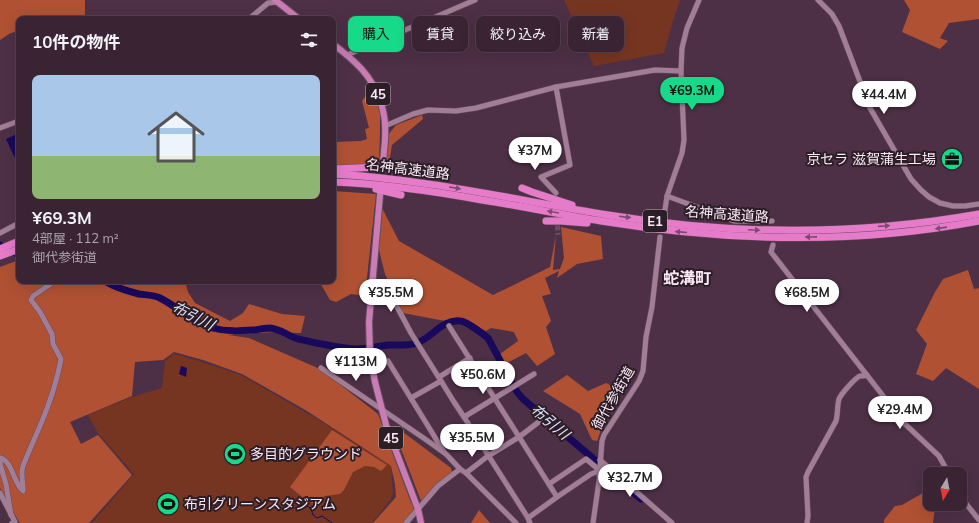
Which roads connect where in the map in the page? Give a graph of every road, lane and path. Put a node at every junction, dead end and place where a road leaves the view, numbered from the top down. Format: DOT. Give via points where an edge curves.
graph roads {
  1 [pos="475,0"];
  2 [pos="699,0"];
  3 [pos="818,0"];
  4 [pos="276,1"];
  5 [pos="253,16"];
  6 [pos="295,16"];
  7 [pos="336,46"];
  8 [pos="347,55"];
  9 [pos="681,71"];
  10 [pos="556,87"];
  11 [pos="16,122"];
  12 [pos="386,126"];
  13 [pos="0,128"];
  14 [pos="382,162"];
  15 [pos="395,168"];
  16 [pos="336,169"];
  17 [pos="336,174"];
  18 [pos="336,182"];
  19 [pos="358,183"];
  20 [pos="522,188"];
  21 [pos="556,193"];
  22 [pos="380,195"];
  23 [pos="401,195"];
  24 [pos="667,196"];
  25 [pos="979,204"];
  26 [pos="979,214"];
  27 [pos="609,215"];
  28 [pos="664,217"];
  29 [pos="546,221"];
  30 [pos="772,221"];
  31 [pos="979,221"];
  32 [pos="16,225"];
  33 [pos="653,229"];
  34 [pos="0,233"];
  35 [pos="660,236"];
  36 [pos="15,243"];
  37 [pos="772,245"];
  38 [pos="16,250"];
  39 [pos="2,253"];
  40 [pos="372,279"];
  41 [pos="51,284"];
  42 [pos="449,326"];
  43 [pos="470,358"];
  44 [pos="388,361"];
  45 [pos="321,368"];
  46 [pos="534,374"];
  47 [pos="867,375"];
  48 [pos="440,379"];
  49 [pos="411,398"];
  50 [pos="495,398"];
  51 [pos="382,410"];
  52 [pos="464,417"];
  53 [pos="540,421"];
  54 [pos="518,437"];
  55 [pos="446,454"];
  56 [pos="488,456"];
  57 [pos="0,463"];
  58 [pos="599,465"];
  59 [pos="945,467"];
  60 [pos="460,469"];
  61 [pos="466,473"];
  62 [pos="549,484"];
  63 [pos="0,493"];
  64 [pos="557,497"];
  65 [pos="967,505"];
  66 [pos="418,509"];
  67 [pos="11,515"];
  68 [pos="529,520"];
  69 [pos="979,520"];
  70 [pos="12,523"];
  71 [pos="406,523"];
  72 [pos="420,523"];
  73 [pos="516,523"];
  74 [pos="593,523"];
  75 [pos="672,523"];
  76 [pos="808,523"];
  1 -- 8 [label="street"];
  2 -- 9 [label="street" via="687,28 682,48"];
  3 -- 25 [label="street" via="840,26 870,108 911,179 929,197 940,203 952,206"];
  4 -- 5 [label="street" via="268,3"];
  4 -- 6 [label="main road"];
  7 -- 8 [label="main road, 45"];
  8 -- 12 [label="main road, 45" via="371,80 384,112"];
  9 -- 10 [label="street" via="655,70"];
  9 -- 24 [label="street" via="684,140"];
  10 -- 12 [label="street" via="476,108 456,111 428,110"];
  10 -- 21 [label="street" via="570,165 541,177"];
  11 -- 13 [label="street"];
  12 -- 14 [label="main road, 45"];
  15 -- 16 [label="highway"];
  17 -- 27 [label="highway, 名神高速道路 / E1, one-way" via="397,179"];
  18 -- 19 [label="highway, 名神高速道路 / E1"];
  19 -- 23 [label="highway" via="367,188"];
  33 -- 19 [label="highway, 名神高速道路 / E1, one-way" via="481,199"];
  20 -- 27 [label="highway"];
  22 -- 40 [label="main road, 45"];
  24 -- 28 [label="street"];
  24 -- 30 [label="street" via="734,221"];
  27 -- 26 [label="highway, 名神高速道路 / E1, one-way" via="717,228 803,230 894,226"];
  29 -- 33 [label="highway"];
  31 -- 33 [label="highway, 名神高速道路 / E1, one-way" via="924,230 846,236 764,237"];
  32 -- 34 [label="street"];
  35 -- 58 [label="street, 御代参街道" via="643,371 604,434"];
  36 -- 39 [label="highway"];
  37 -- 47 [label="street" via="771,252"];
  38 -- 39 [label="highway"];
  40 -- 48 [label="street" via="386,288"];
  40 -- 51 [label="main road, 45" via="370,348"];
  41 -- 57 [label="street" via="31,300 52,334 53,344 62,359 48,406 22,469 23,491 4,458 1,458"];
  42 -- 43 [label="street"];
  43 -- 48 [label="street"];
  43 -- 50 [label="street"];
  44 -- 49 [label="street"];
  45 -- 51 [label="street"];
  46 -- 50 [label="street"];
  47 -- 59 [label="street" via="905,424 939,456"];
  47 -- 76 [label="street" via="859,376 839,397 836,422 806,477"];
  48 -- 49 [label="street"];
  48 -- 52 [label="street"];
  49 -- 55 [label="street"];
  50 -- 52 [label="street"];
  50 -- 54 [label="street"];
  51 -- 55 [label="street"];
  51 -- 66 [label="main road, 45"];
  52 -- 56 [label="street"];
  53 -- 54 [label="street"];
  54 -- 56 [label="street"];
  54 -- 62 [label="street"];
  55 -- 60 [label="street"];
  56 -- 61 [label="street"];
  56 -- 68 [label="street"];
  57 -- 67 [label="street"];
  58 -- 62 [label="street" via="598,469 586,459"];
  58 -- 64 [label="street" via="591,474"];
  58 -- 74 [label="street, 御代参街道"];
  58 -- 75 [label="street"];
  60 -- 61 [label="street"];
  60 -- 66 [label="street" via="438,486"];
  61 -- 73 [label="street"];
  62 -- 64 [label="street"];
  63 -- 67 [label="street"];
  64 -- 68 [label="street"];
  65 -- 69 [label="street"];
  66 -- 71 [label="street"];
  66 -- 72 [label="main road, 45"];
  67 -- 70 [label="street" via="15,522"];
}
